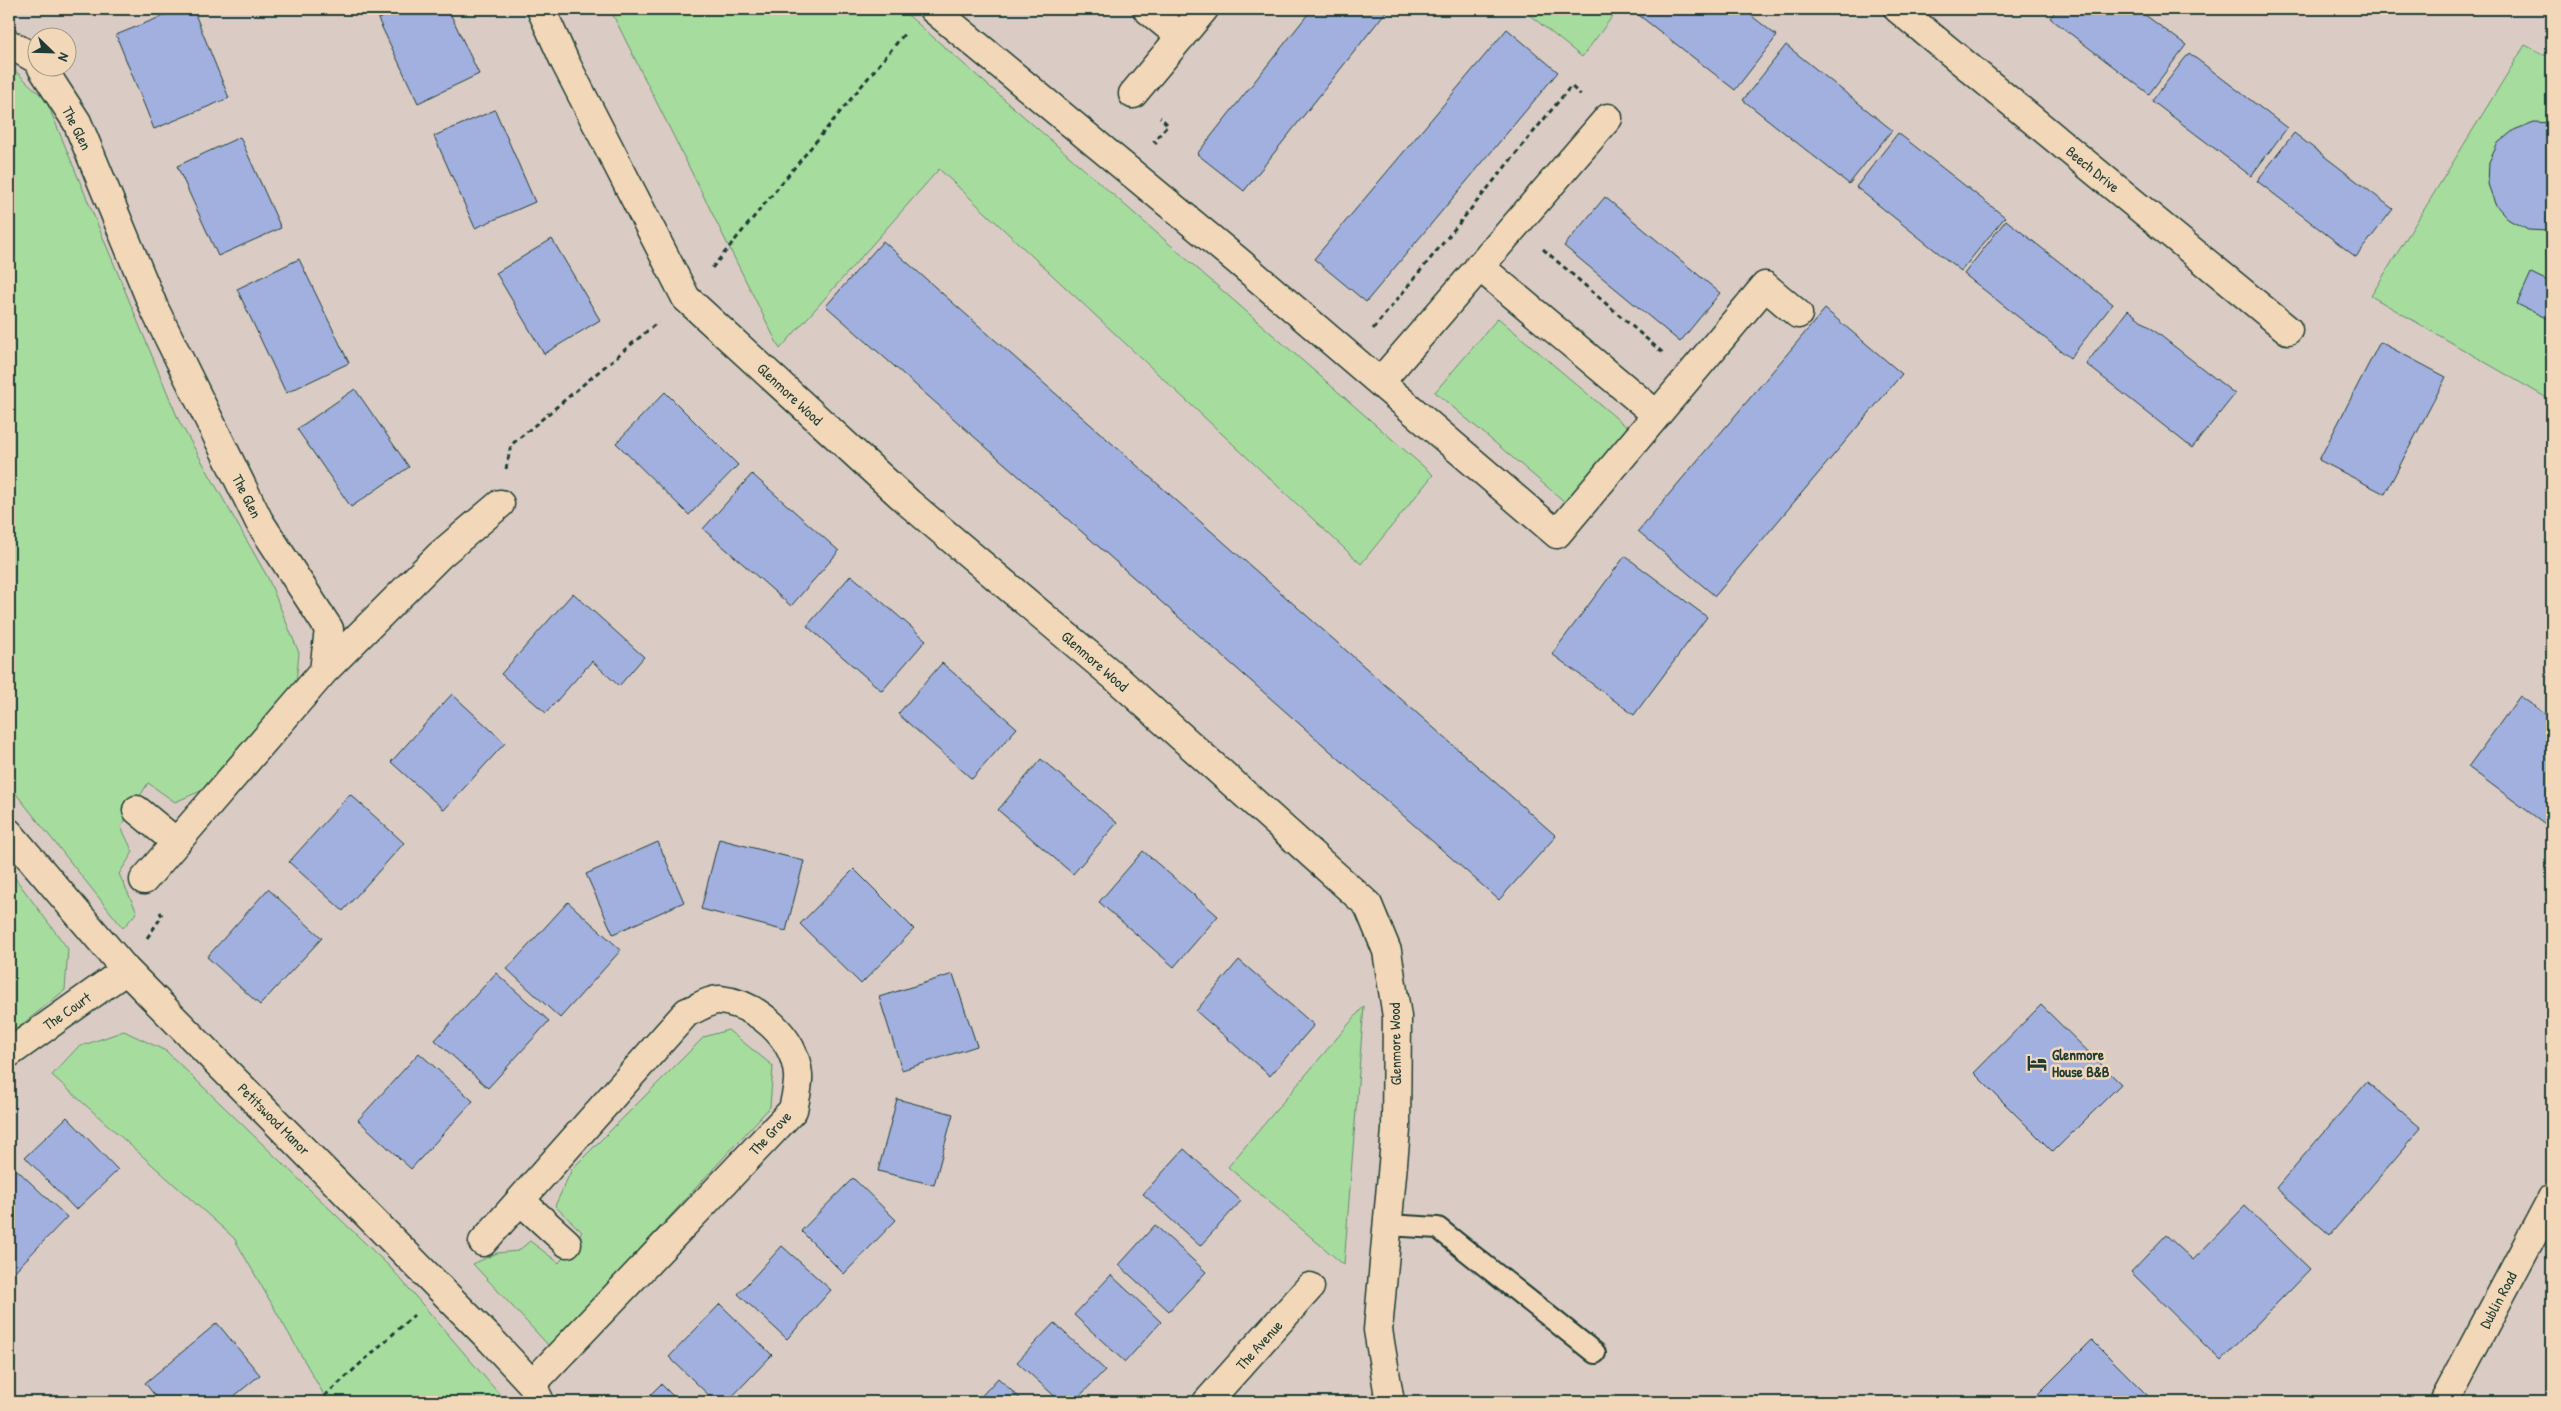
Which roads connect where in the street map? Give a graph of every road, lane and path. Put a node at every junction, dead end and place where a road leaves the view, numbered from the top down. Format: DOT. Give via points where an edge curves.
graph roads {
  1 [pos="541,9"];
  2 [pos="933,9"];
  3 [pos="1147,9"];
  4 [pos="1204,9"];
  5 [pos="1898,9"];
  6 [pos="1181,37"];
  7 [pos="9,44"];
  8 [pos="28,54"];
  9 [pos="48,78"];
  10 [pos="1133,94"];
  11 [pos="1608,118"];
  12 [pos="1162,148"];
  13 [pos="1482,197"];
  14 [pos="1515,225"];
  15 [pos="1479,266"];
  16 [pos="1798,314"];
  17 [pos="2288,330"];
  18 [pos="1369,334"];
  19 [pos="1690,376"];
  20 [pos="1380,382"];
  21 [pos="1657,415"];
  22 [pos="500,504"];
  23 [pos="324,671"];
  24 [pos="137,810"];
  25 [pos="9,834"];
  26 [pos="176,842"];
  27 [pos="144,880"];
  28 [pos="126,970"];
  29 [pos="9,1053"];
  30 [pos="2552,1198"];
  31 [pos="521,1201"];
  32 [pos="1387,1225"];
  33 [pos="483,1242"];
  34 [pos="567,1243"];
  35 [pos="1310,1287"];
  36 [pos="442,1290"];
  37 [pos="1595,1353"];
  38 [pos="536,1393"];
  39 [pos="318,1402"];
  40 [pos="1207,1402"];
  41 [pos="1390,1402"];
  42 [pos="2444,1402"];
  1 -- 32 [label="street, Glenmore Wood" via="686,298 909,503 1115,677 1368,905 1388,951 1397,1017 1396,1130"];
  2 -- 20 [label="street"];
  3 -- 6 [label="street"];
  4 -- 6 [label="street"];
  5 -- 17 [label="street, Beech Drive"];
  6 -- 10 [label="street"];
  7 -- 8 [label="street"];
  9 -- 23 [label="street, The Glen" via="77,122 154,308 259,521 329,628"];
  10 -- 12 [label="path" via="1168,125 1154,141"];
  11 -- 13 [label="path" via="1571,86"];
  11 -- 14 [label="street"];
  13 -- 14 [label="path"];
  13 -- 18 [label="path"];
  14 -- 15 [label="street"];
  14 -- 19 [label="path"];
  15 -- 20 [label="street"];
  15 -- 21 [label="street"];
  16 -- 19 [label="street" via="1765,286"];
  19 -- 21 [label="street"];
  20 -- 21 [label="street" via="1557,534"];
  22 -- 23 [label="street" via="440,555"];
  23 -- 26 [label="street"];
  24 -- 26 [label="street"];
  25 -- 28 [label="street, Petitswood Manor"];
  26 -- 27 [label="street"];
  27 -- 28 [label="path" via="162,916"];
  28 -- 29 [label="street, The Court"];
  28 -- 36 [label="street, Petitswood Manor"];
  30 -- 42 [label="street, Dublin Road"];
  31 -- 33 [label="street, The Grove"];
  31 -- 34 [label="street"];
  31 -- 38 [label="street, The Grove" via="687,1012 718,1000 751,1009 789,1045 798,1075 793,1110"];
  32 -- 37 [label="lane" via="1438,1228"];
  32 -- 41 [label="street, Glenmore Wood" via="1378,1330"];
  35 -- 40 [label="street, The Avenue"];
  36 -- 38 [label="street, Petitswood Manor"];
  36 -- 39 [label="path"];
}
